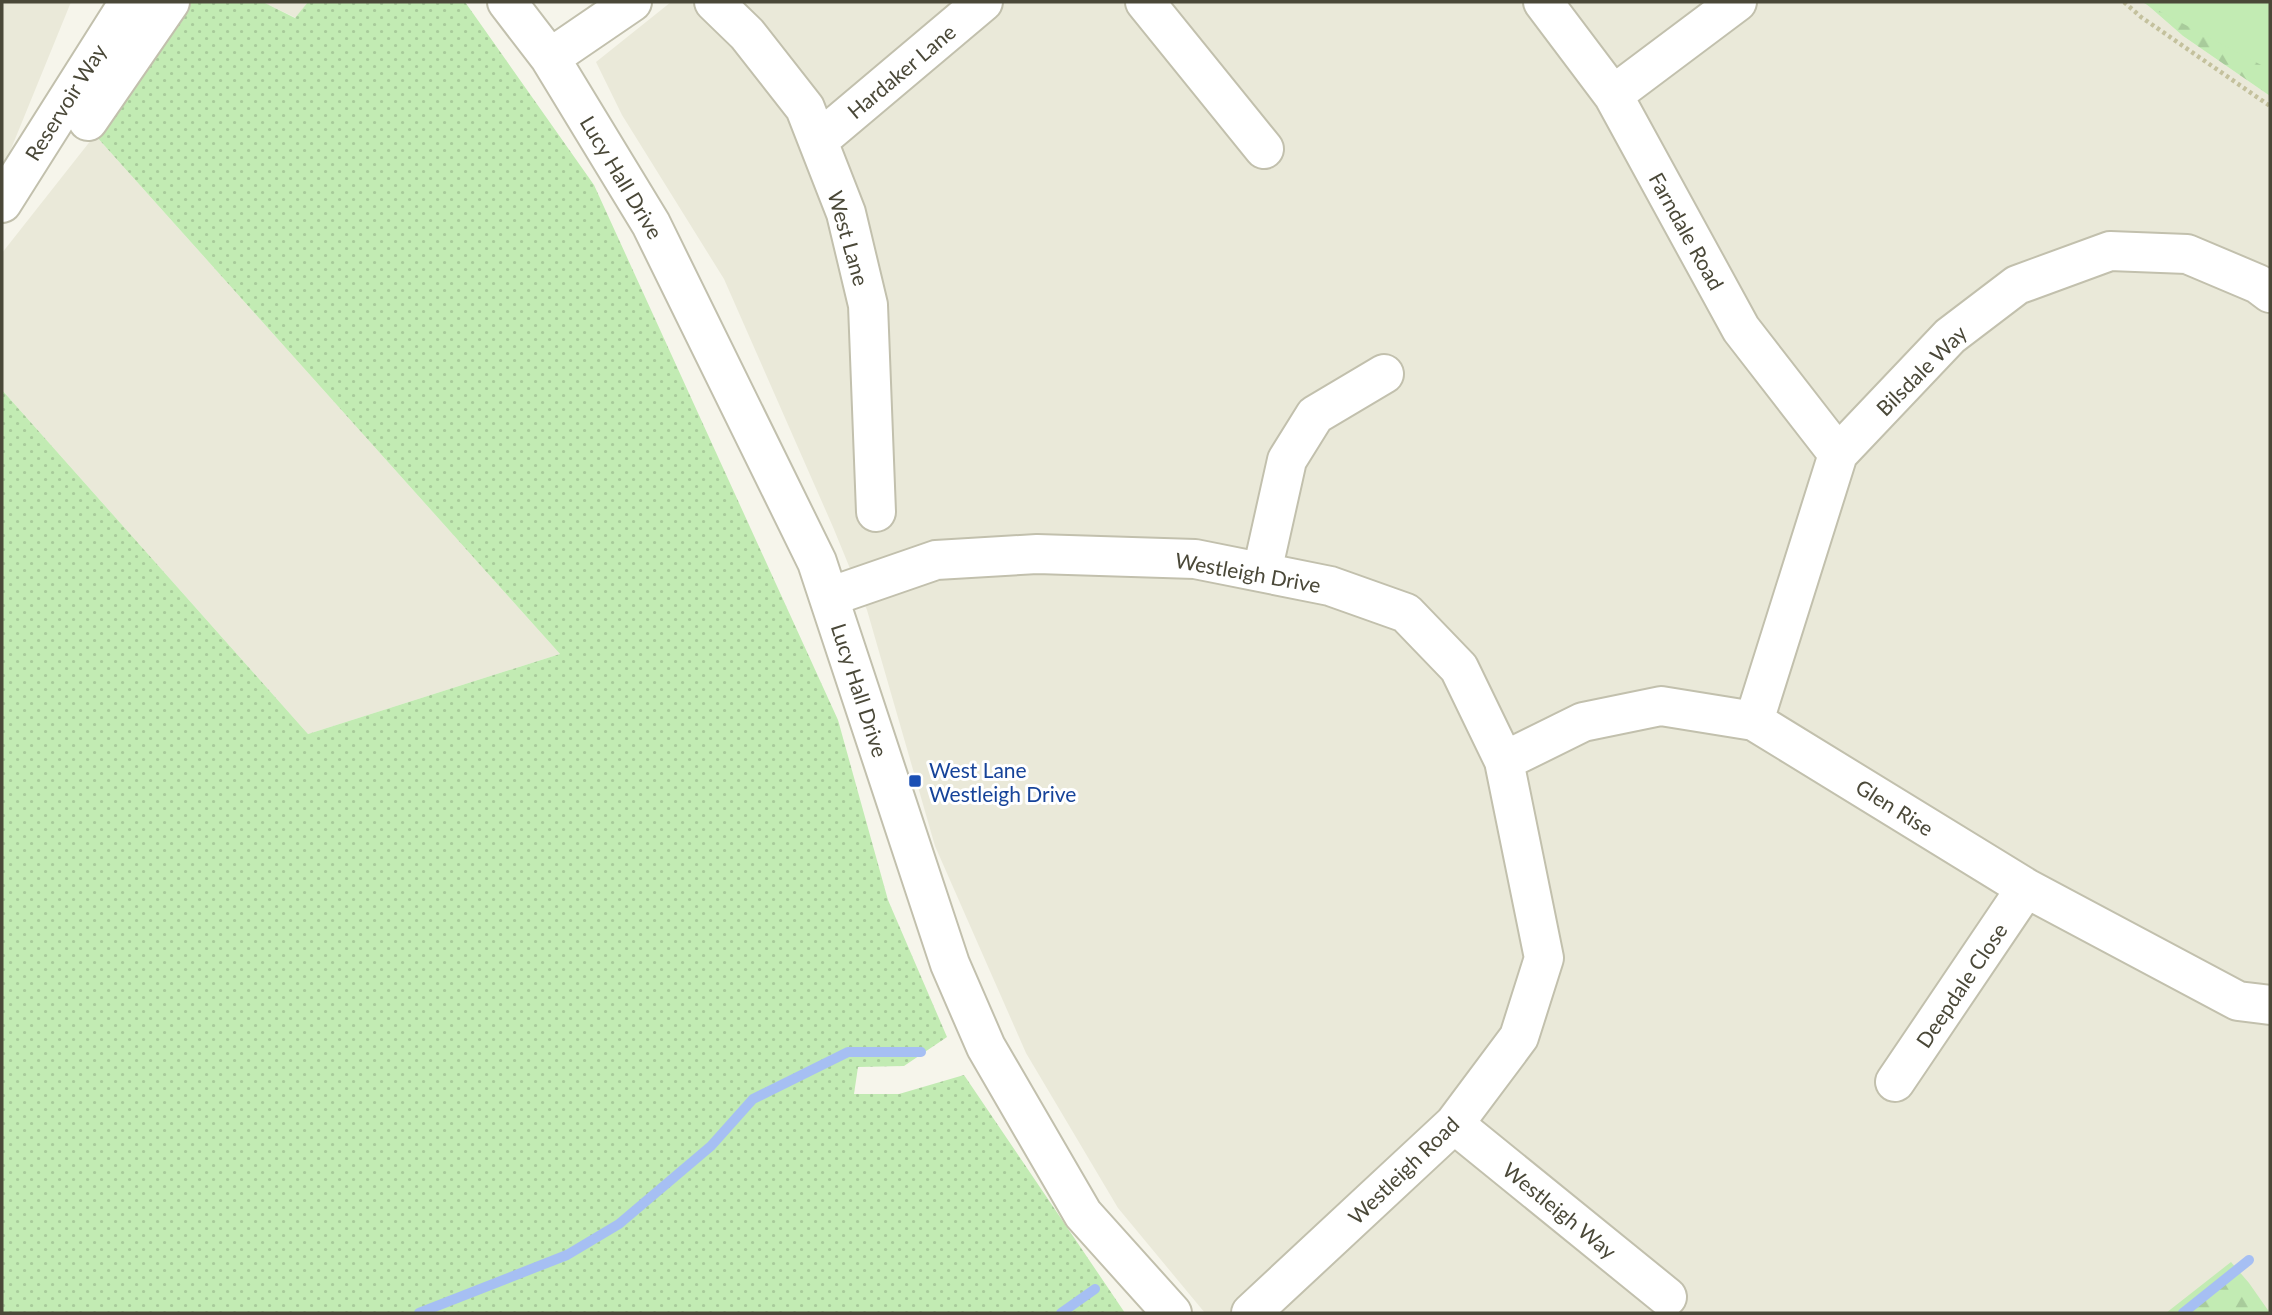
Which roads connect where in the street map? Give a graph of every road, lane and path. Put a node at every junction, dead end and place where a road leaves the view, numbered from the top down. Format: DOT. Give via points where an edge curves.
graph roads {
  1 [pos="129,2"];
  2 [pos="170,2"];
  3 [pos="507,2"];
  4 [pos="632,2"];
  5 [pos="714,2"];
  6 [pos="984,2"];
  7 [pos="1145,2"];
  8 [pos="1543,2"];
  9 [pos="1737,2"];
  10 [pos="2124,2"];
  11 [pos="550,58"];
  12 [pos="1613,95"];
  13 [pos="2270,106"];
  14 [pos="88,121"];
  15 [pos="818,141"];
  16 [pos="1264,149"];
  17 [pos="2,203"];
  18 [pos="2270,293"];
  19 [pos="1384,374"];
  20 [pos="1838,454"];
  21 [pos="876,512"];
  22 [pos="1262,572"];
  23 [pos="829,597"];
  24 [pos="1755,721"];
  25 [pos="1503,761"];
  26 [pos="2026,888"];
  27 [pos="2270,1005"];
  28 [pos="1895,1082"];
  29 [pos="1454,1124"];
  30 [pos="1667,1297"];
  31 [pos="1172,1313"];
  32 [pos="1251,1313"];
  1 -- 17 [label="street, Reservoir Way"];
  2 -- 14 [label="street"];
  3 -- 11 [label="street"];
  4 -- 11 [label="street"];
  5 -- 15 [label="street, West Lane" via="747,34 805,108"];
  6 -- 15 [label="street, Hardaker Lane"];
  7 -- 16 [label="street"];
  8 -- 12 [label="street, Farndale Road"];
  9 -- 12 [label="street"];
  10 -- 13 [label="path"];
  11 -- 23 [label="street, Lucy Hall Drive" via="652,224 817,562"];
  12 -- 20 [label="street, Farndale Road" via="1741,329"];
  15 -- 21 [label="street, West Lane" via="846,213 868,304"];
  18 -- 20 [label="street, Bilsdale Way" via="2187,254 2110,251 2017,285 1950,337"];
  19 -- 22 [label="street" via="1315,415 1286,460"];
  20 -- 24 [label="street, Bilsdale Way"];
  22 -- 23 [label="street, Westleigh Drive" via="1195,559 1037,554 936,560"];
  22 -- 25 [label="street, Westleigh Drive" via="1330,586 1406,613 1459,668"];
  23 -- 31 [label="street, Lucy Hall Drive" via="950,964 986,1047 1083,1214"];
  24 -- 25 [label="street, Glen Rise" via="1661,706 1583,722"];
  24 -- 26 [label="street, Glen Rise"];
  25 -- 29 [label="street, Westleigh Road" via="1544,958 1519,1037"];
  26 -- 27 [label="street, Glen Rise" via="2238,1001"];
  26 -- 28 [label="street, Deepdale Close"];
  29 -- 30 [label="street, Westleigh Way"];
  29 -- 32 [label="street, Westleigh Road"];
}
